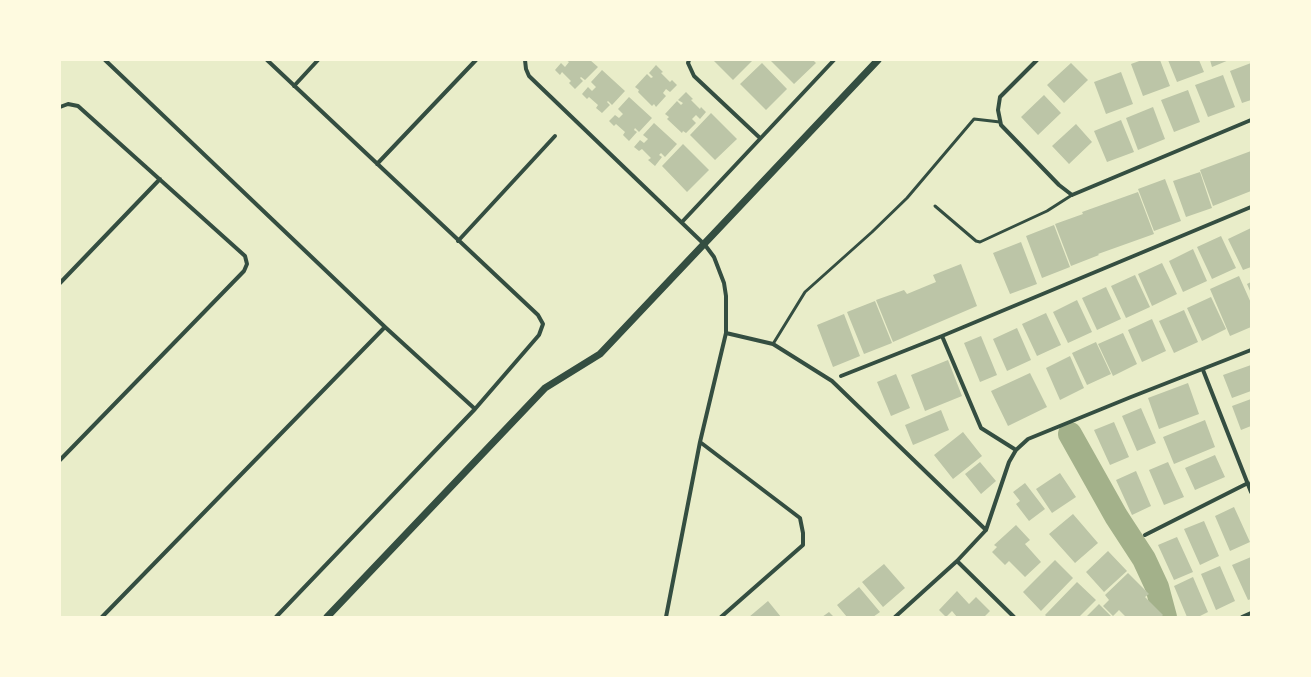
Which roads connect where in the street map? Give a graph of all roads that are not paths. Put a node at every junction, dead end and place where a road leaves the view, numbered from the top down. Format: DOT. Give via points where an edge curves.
graph roads {
  1 [pos="105,60"];
  2 [pos="267,60"];
  3 [pos="318,60"];
  4 [pos="476,60"];
  5 [pos="525,60"];
  6 [pos="688,60"];
  7 [pos="834,60"];
  8 [pos="878,60"];
  9 [pos="1037,60"];
  10 [pos="294,86"];
  11 [pos="60,107"];
  12 [pos="1251,120"];
  13 [pos="1000,124"];
  14 [pos="555,136"];
  15 [pos="760,138"];
  16 [pos="377,164"];
  17 [pos="160,179"];
  18 [pos="1072,195"];
  19 [pos="935,206"];
  20 [pos="1251,207"];
  21 [pos="682,222"];
  22 [pos="458,241"];
  23 [pos="705,245"];
  24 [pos="60,283"];
  25 [pos="385,327"];
  26 [pos="726,333"];
  27 [pos="942,336"];
  28 [pos="773,344"];
  29 [pos="1251,350"];
  30 [pos="1203,370"];
  31 [pos="841,376"];
  32 [pos="474,409"];
  33 [pos="700,442"];
  34 [pos="1016,450"];
  35 [pos="60,460"];
  36 [pos="1248,483"];
  37 [pos="1251,492"];
  38 [pos="986,530"];
  39 [pos="1145,536"];
  40 [pos="957,561"];
  41 [pos="1251,613"];
  42 [pos="102,617"];
  43 [pos="276,617"];
  44 [pos="327,617"];
  45 [pos="666,617"];
  46 [pos="721,617"];
  47 [pos="895,617"];
  48 [pos="1014,617"];
  49 [pos="1242,617"];
  1 -- 25 [label="street"];
  2 -- 10 [label="street"];
  3 -- 10 [label="street"];
  4 -- 16 [label="street"];
  5 -- 21 [label="street" via="529,76"];
  6 -- 15 [label="street" via="694,76"];
  7 -- 15 [label="street"];
  8 -- 23 [label="street"];
  9 -- 13 [label="street" via="1000,98"];
  10 -- 16 [label="street"];
  11 -- 17 [label="street" via="68,104 78,106"];
  12 -- 18 [label="street"];
  13 -- 18 [label="street" via="1059,185"];
  13 -- 28 [label="lane" via="974,119 907,198 805,292"];
  14 -- 22 [label="street"];
  15 -- 21 [label="street"];
  16 -- 22 [label="street"];
  17 -- 24 [label="street"];
  17 -- 35 [label="street" via="245,256 247,264 244,272"];
  18 -- 19 [label="lane" via="1047,211 980,242"];
  20 -- 27 [label="street"];
  21 -- 23 [label="street"];
  22 -- 32 [label="street" via="538,315 543,324 539,335"];
  23 -- 26 [label="street" via="714,257 724,283"];
  23 -- 44 [label="street" via="600,354 545,388"];
  25 -- 32 [label="street"];
  25 -- 42 [label="street"];
  26 -- 28 [label="street"];
  26 -- 33 [label="street"];
  27 -- 31 [label="street"];
  27 -- 34 [label="street" via="981,428"];
  28 -- 38 [label="street" via="832,381"];
  29 -- 30 [label="street"];
  30 -- 34 [label="street" via="1028,439"];
  30 -- 36 [label="street"];
  32 -- 43 [label="street"];
  33 -- 45 [label="street"];
  33 -- 46 [label="street" via="800,518 803,533 803,545"];
  34 -- 38 [label="street" via="1009,462"];
  36 -- 37 [label="street"];
  36 -- 39 [label="street"];
  38 -- 40 [label="street"];
  40 -- 47 [label="street"];
  40 -- 48 [label="street"];
  41 -- 49 [label="street"];
}
